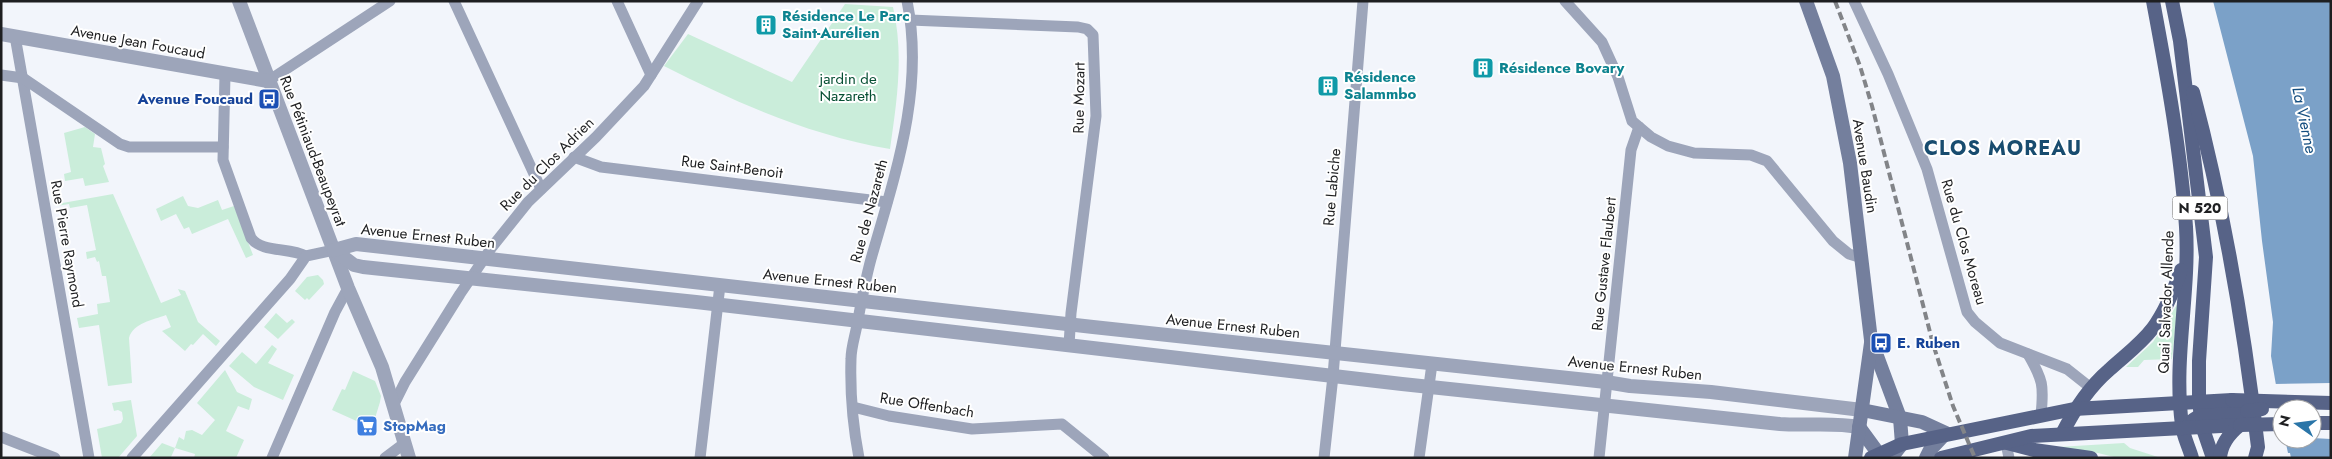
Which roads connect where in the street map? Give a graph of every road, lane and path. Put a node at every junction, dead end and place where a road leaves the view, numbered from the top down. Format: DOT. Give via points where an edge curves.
graph roads {
  1 [pos="239,1"];
  2 [pos="390,1"];
  3 [pos="454,1"];
  4 [pos="617,1"];
  5 [pos="698,1"];
  6 [pos="906,1"];
  7 [pos="1363,1"];
  8 [pos="1565,1"];
  9 [pos="1806,1"];
  10 [pos="1854,1"];
  11 [pos="2153,1"];
  12 [pos="2172,1"];
  13 [pos="910,20"];
  14 [pos="8,35"];
  15 [pos="2180,41"];
  16 [pos="225,74"];
  17 [pos="1,75"];
  18 [pos="651,75"];
  19 [pos="22,78"];
  20 [pos="268,81"];
  21 [pos="1639,126"];
  22 [pos="223,147"];
  23 [pos="574,157"];
  24 [pos="541,189"];
  25 [pos="887,202"];
  26 [pos="334,250"];
  27 [pos="2186,255"];
  28 [pos="306,256"];
  29 [pos="1862,258"];
  30 [pos="485,259"];
  31 [pos="473,278"];
  32 [pos="720,285"];
  33 [pos="348,288"];
  34 [pos="860,301"];
  35 [pos="719,305"];
  36 [pos="858,321"];
  37 [pos="1070,325"];
  38 [pos="1871,340"];
  39 [pos="1069,345"];
  40 [pos="1334,353"];
  41 [pos="2028,354"];
  42 [pos="1432,364"];
  43 [pos="1333,376"];
  44 [pos="1606,382"];
  45 [pos="1428,387"];
  46 [pos="2091,388"];
  47 [pos="2199,401"];
  48 [pos="2180,402"];
  49 [pos="2331,403"];
  50 [pos="394,404"];
  51 [pos="1605,405"];
  52 [pos="853,407"];
  53 [pos="2074,409"];
  54 [pos="1862,410"];
  55 [pos="2046,414"];
  56 [pos="1900,418"];
  57 [pos="2233,419"];
  58 [pos="2201,421"];
  59 [pos="2272,423"];
  60 [pos="1859,427"];
  61 [pos="2182,427"];
  62 [pos="1946,434"];
  63 [pos="2062,434"];
  64 [pos="1,437"];
  65 [pos="405,443"];
  66 [pos="2006,443"];
  67 [pos="1902,444"];
  68 [pos="1882,457"];
  69 [pos="1944,457"];
  70 [pos="56,458"];
  71 [pos="89,458"];
  72 [pos="132,458"];
  73 [pos="272,458"];
  74 [pos="386,458"];
  75 [pos="409,458"];
  76 [pos="700,458"];
  77 [pos="859,458"];
  78 [pos="1104,458"];
  79 [pos="1324,458"];
  80 [pos="1419,458"];
  81 [pos="1599,458"];
  82 [pos="1855,458"];
  83 [pos="1926,458"];
  84 [pos="2009,458"];
  85 [pos="2091,458"];
  86 [pos="2192,458"];
  87 [pos="2213,458"];
  88 [pos="2220,458"];
  89 [pos="2255,458"];
  1 -- 20 [label="street, Rue Pétiniaud-Beaupeyrat"];
  2 -- 20 [label="street"];
  3 -- 24 [label="street"];
  4 -- 18 [label="street"];
  5 -- 18 [label="street, Rue du Clos Adrien"];
  6 -- 13 [label="street, Rue de Nazareth"];
  7 -- 40 [label="street, Rue Labiche"];
  8 -- 21 [label="street" via="1602,42 1618,77 1632,121"];
  9 -- 29 [label="main road, Avenue Baudin" via="1834,76 1850,163"];
  10 -- 41 [label="street, Rue du Clos Moreau" via="1927,169 1967,312 1992,338"];
  11 -- 27 [label="main road, Quai Salvador Allende / N 520" via="2183,195"];
  12 -- 15 [label="main road, N 520"];
  13 -- 25 [label="street, Rue de Nazareth" via="913,68 910,99"];
  13 -- 37 [label="street, Rue Mozart" via="1078,27 1087,29 1092,35 1096,116"];
  14 -- 16 [label="street, Avenue Jean Foucaud"];
  14 -- 19 [label="street, Rue Pierre Raymond"];
  15 -- 47 [label="main road, N 520" via="2206,258"];
  15 -- 89 [label="main road" via="2224,220 2238,294 2257,437"];
  16 -- 20 [label="street, Avenue Jean Foucaud"];
  16 -- 22 [label="street"];
  17 -- 19 [label="street"];
  18 -- 23 [label="street, Rue du Clos Adrien"];
  19 -- 22 [label="street" via="120,144 129,147"];
  19 -- 71 [label="street, Rue Pierre Raymond"];
  20 -- 26 [label="street, Rue Pétiniaud-Beaupeyrat"];
  21 -- 29 [label="street" via="1650,137 1668,146 1694,153 1751,155 1767,161 1833,241 1849,254"];
  21 -- 44 [label="street, Rue Gustave Flaubert" via="1631,150"];
  22 -- 28 [label="street" via="223,160 253,241"];
  23 -- 24 [label="street, Rue du Clos Adrien"];
  23 -- 25 [label="street, Rue Saint-Benoit" via="601,167"];
  24 -- 30 [label="street, Rue du Clos Adrien" via="514,217"];
  25 -- 34 [label="street, Rue de Nazareth"];
  26 -- 28 [label="street"];
  26 -- 30 [label="street, Avenue Ernest Ruben" via="356,244"];
  26 -- 31 [label="street" via="354,265 363,267"];
  26 -- 33 [label="street, Rue Pétiniaud-Beaupeyrat"];
  27 -- 46 [label="main road" via="2173,293 2153,328"];
  27 -- 48 [label="main road, Quai Salvador Allende / N 520" via="2178,356"];
  28 -- 72 [label="street" via="290,279"];
  29 -- 38 [label="main road, Avenue Baudin"];
  30 -- 31 [label="street, Rue du Clos Adrien"];
  30 -- 32 [label="street, Avenue Ernest Ruben"];
  31 -- 35 [label="street"];
  31 -- 50 [label="street, Rue du Clos Adrien"];
  32 -- 34 [label="street, Avenue Ernest Ruben"];
  32 -- 35 [label="street"];
  33 -- 50 [label="street, Rue Pétiniaud-Beaupeyrat"];
  33 -- 73 [label="street"];
  34 -- 36 [label="street, Rue de Nazareth"];
  34 -- 37 [label="street, Avenue Ernest Ruben"];
  35 -- 36 [label="street"];
  35 -- 76 [label="street"];
  36 -- 39 [label="street"];
  36 -- 52 [label="street, Rue de Nazareth" via="851,358"];
  37 -- 39 [label="street, Rue Mozart"];
  37 -- 40 [label="street, Avenue Ernest Ruben"];
  38 -- 54 [label="main road, Avenue Baudin"];
  38 -- 56 [label="main road, Avenue Baudin"];
  39 -- 43 [label="street"];
  40 -- 42 [label="street, Avenue Ernest Ruben"];
  40 -- 43 [label="street, Rue Labiche"];
  41 -- 46 [label="street, Rue du Clos Moreau" via="2067,369"];
  41 -- 55 [label="street" via="2040,376"];
  42 -- 44 [label="street, Avenue Ernest Ruben"];
  42 -- 45 [label="street"];
  43 -- 45 [label="street"];
  43 -- 79 [label="street, Rue Labiche"];
  44 -- 51 [label="street, Rue Gustave Flaubert"];
  44 -- 54 [label="street, Avenue Ernest Ruben"];
  45 -- 51 [label="street"];
  45 -- 80 [label="street"];
  46 -- 53 [label="main road"];
  46 -- 55 [label="main road"];
  47 -- 48 [label="main road"];
  47 -- 57 [label="main road"];
  47 -- 58 [label="main road, N 520"];
  48 -- 53 [label="main road"];
  48 -- 61 [label="main road, Quai Salvador Allende / N 520"];
  49 -- 57 [label="main road, bridge"];
  50 -- 65 [label="street, Rue Pétiniaud-Beaupeyrat"];
  51 -- 60 [label="street" via="1780,424 1809,426 1836,423"];
  51 -- 81 [label="street, Rue Gustave Flaubert"];
  52 -- 77 [label="street, Rue de Nazareth"];
  52 -- 78 [label="street, Rue Offenbach" via="972,429 1062,424"];
  53 -- 55 [label="main road"];
  53 -- 63 [label="main road"];
  54 -- 56 [label="main road, Avenue Ernest Ruben"];
  54 -- 60 [label="main road, Avenue Baudin"];
  55 -- 62 [label="main road"];
  56 -- 62 [label="main road" via="1922,422"];
  56 -- 67 [label="main road, Avenue Baudin"];
  57 -- 58 [label="main road"];
  57 -- 59 [label="main road, bridge"];
  57 -- 88 [label="main road"];
  58 -- 61 [label="main road"];
  58 -- 87 [label="main road"];
  60 -- 68 [label="main road"];
  60 -- 82 [label="main road, Avenue Baudin"];
  61 -- 63 [label="main road"];
  61 -- 86 [label="main road"];
  62 -- 67 [label="main road"];
  62 -- 83 [label="main road"];
  63 -- 66 [label="main road" via="2031,436"];
  64 -- 70 [label="street"];
  65 -- 74 [label="street"];
  65 -- 75 [label="street, Rue Pétiniaud-Beaupeyrat"];
  66 -- 69 [label="main road"];
  66 -- 84 [label="street"];
  66 -- 85 [label="main road"];
  67 -- 68 [label="main road"];
}
